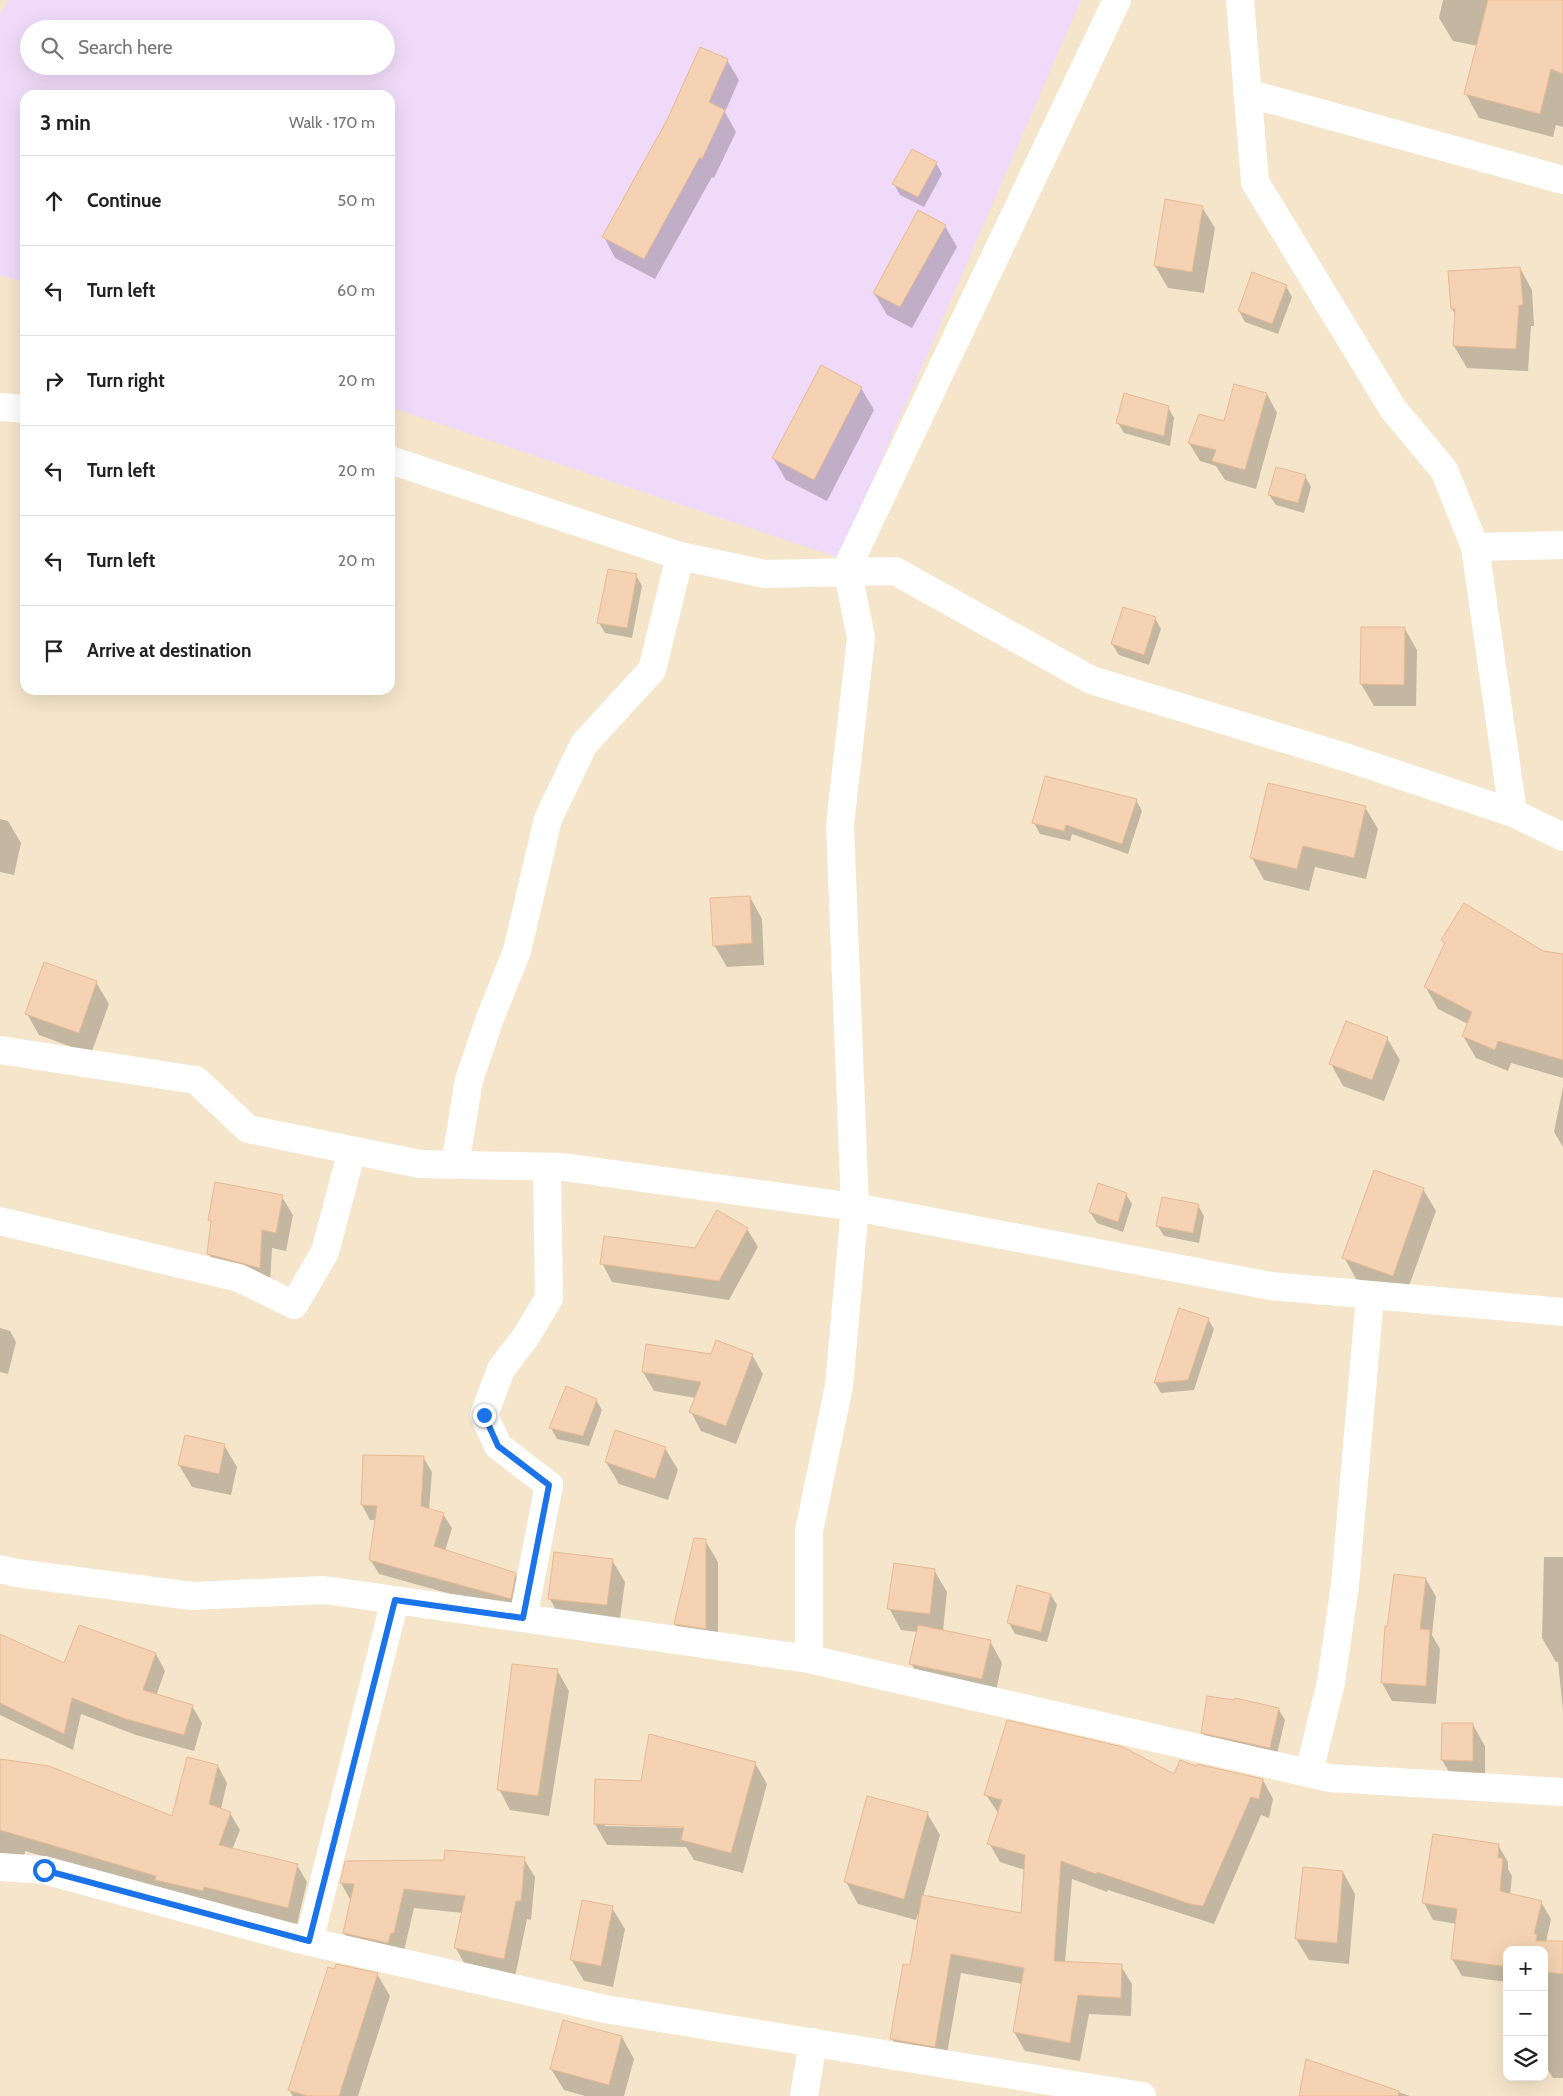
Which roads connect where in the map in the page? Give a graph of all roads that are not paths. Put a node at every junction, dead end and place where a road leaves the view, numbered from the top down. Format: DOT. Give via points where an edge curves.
graph roads {
  1 [pos="1117,0"];
  2 [pos="1240,0"];
  3 [pos="1247,93"];
  4 [pos="1563,180"];
  5 [pos="0,407"];
  6 [pos="20,409"];
  7 [pos="395,462"];
  8 [pos="1563,545"];
  9 [pos="1475,547"];
  10 [pos="680,556"];
  11 [pos="848,572"];
  12 [pos="1513,813"];
  13 [pos="1563,837"];
  14 [pos="0,1050"];
  15 [pos="352,1150"];
  16 [pos="455,1165"];
  17 [pos="547,1166"];
  18 [pos="855,1207"];
  19 [pos="0,1221"];
  20 [pos="1370,1296"];
  21 [pos="1563,1312"];
  22 [pos="0,1569"];
  23 [pos="395,1600"];
  24 [pos="523,1618"];
  25 [pos="809,1659"];
  26 [pos="1309,1773"];
  27 [pos="1563,1792"];
  28 [pos="0,1867"];
  29 [pos="309,1941"];
  30 [pos="813,2042"];
  31 [pos="804,2096"];
  32 [pos="1142,2096"];
  1 -- 11 [label="street" via="847,568"];
  2 -- 3 [label="street"];
  3 -- 4 [label="street"];
  3 -- 9 [label="street" via="1255,182 1393,409 1444,470"];
  5 -- 6 [label="street"];
  7 -- 10 [label="street"];
  8 -- 9 [label="street"];
  9 -- 12 [label="street"];
  10 -- 11 [label="street" via="765,574"];
  10 -- 16 [label="street" via="652,670 584,744 548,819 517,951 469,1080"];
  11 -- 12 [label="street" via="895,571 1091,680 1348,758"];
  11 -- 18 [label="street" via="861,638 840,825"];
  12 -- 13 [label="street"];
  14 -- 15 [label="street" via="196,1080 248,1129"];
  15 -- 16 [label="street" via="420,1164"];
  15 -- 19 [label="street" via="325,1252 294,1306 239,1278"];
  16 -- 17 [label="street"];
  17 -- 18 [label="street"];
  17 -- 24 [label="street" via="549,1298 525,1338 501,1369 484,1415 498,1446 549,1485"];
  18 -- 20 [label="street" via="1271,1286"];
  18 -- 25 [label="street" via="839,1386 809,1531"];
  20 -- 21 [label="street"];
  20 -- 26 [label="street" via="1345,1585 1331,1682"];
  22 -- 23 [label="street" via="192,1596 324,1590"];
  23 -- 24 [label="street"];
  23 -- 29 [label="street"];
  24 -- 25 [label="street"];
  25 -- 26 [label="street"];
  26 -- 27 [label="street" via="1330,1778"];
  28 -- 29 [label="street" via="44,1870"];
  29 -- 30 [label="street" via="605,2009"];
  30 -- 31 [label="street"];
  30 -- 32 [label="street"];
}
